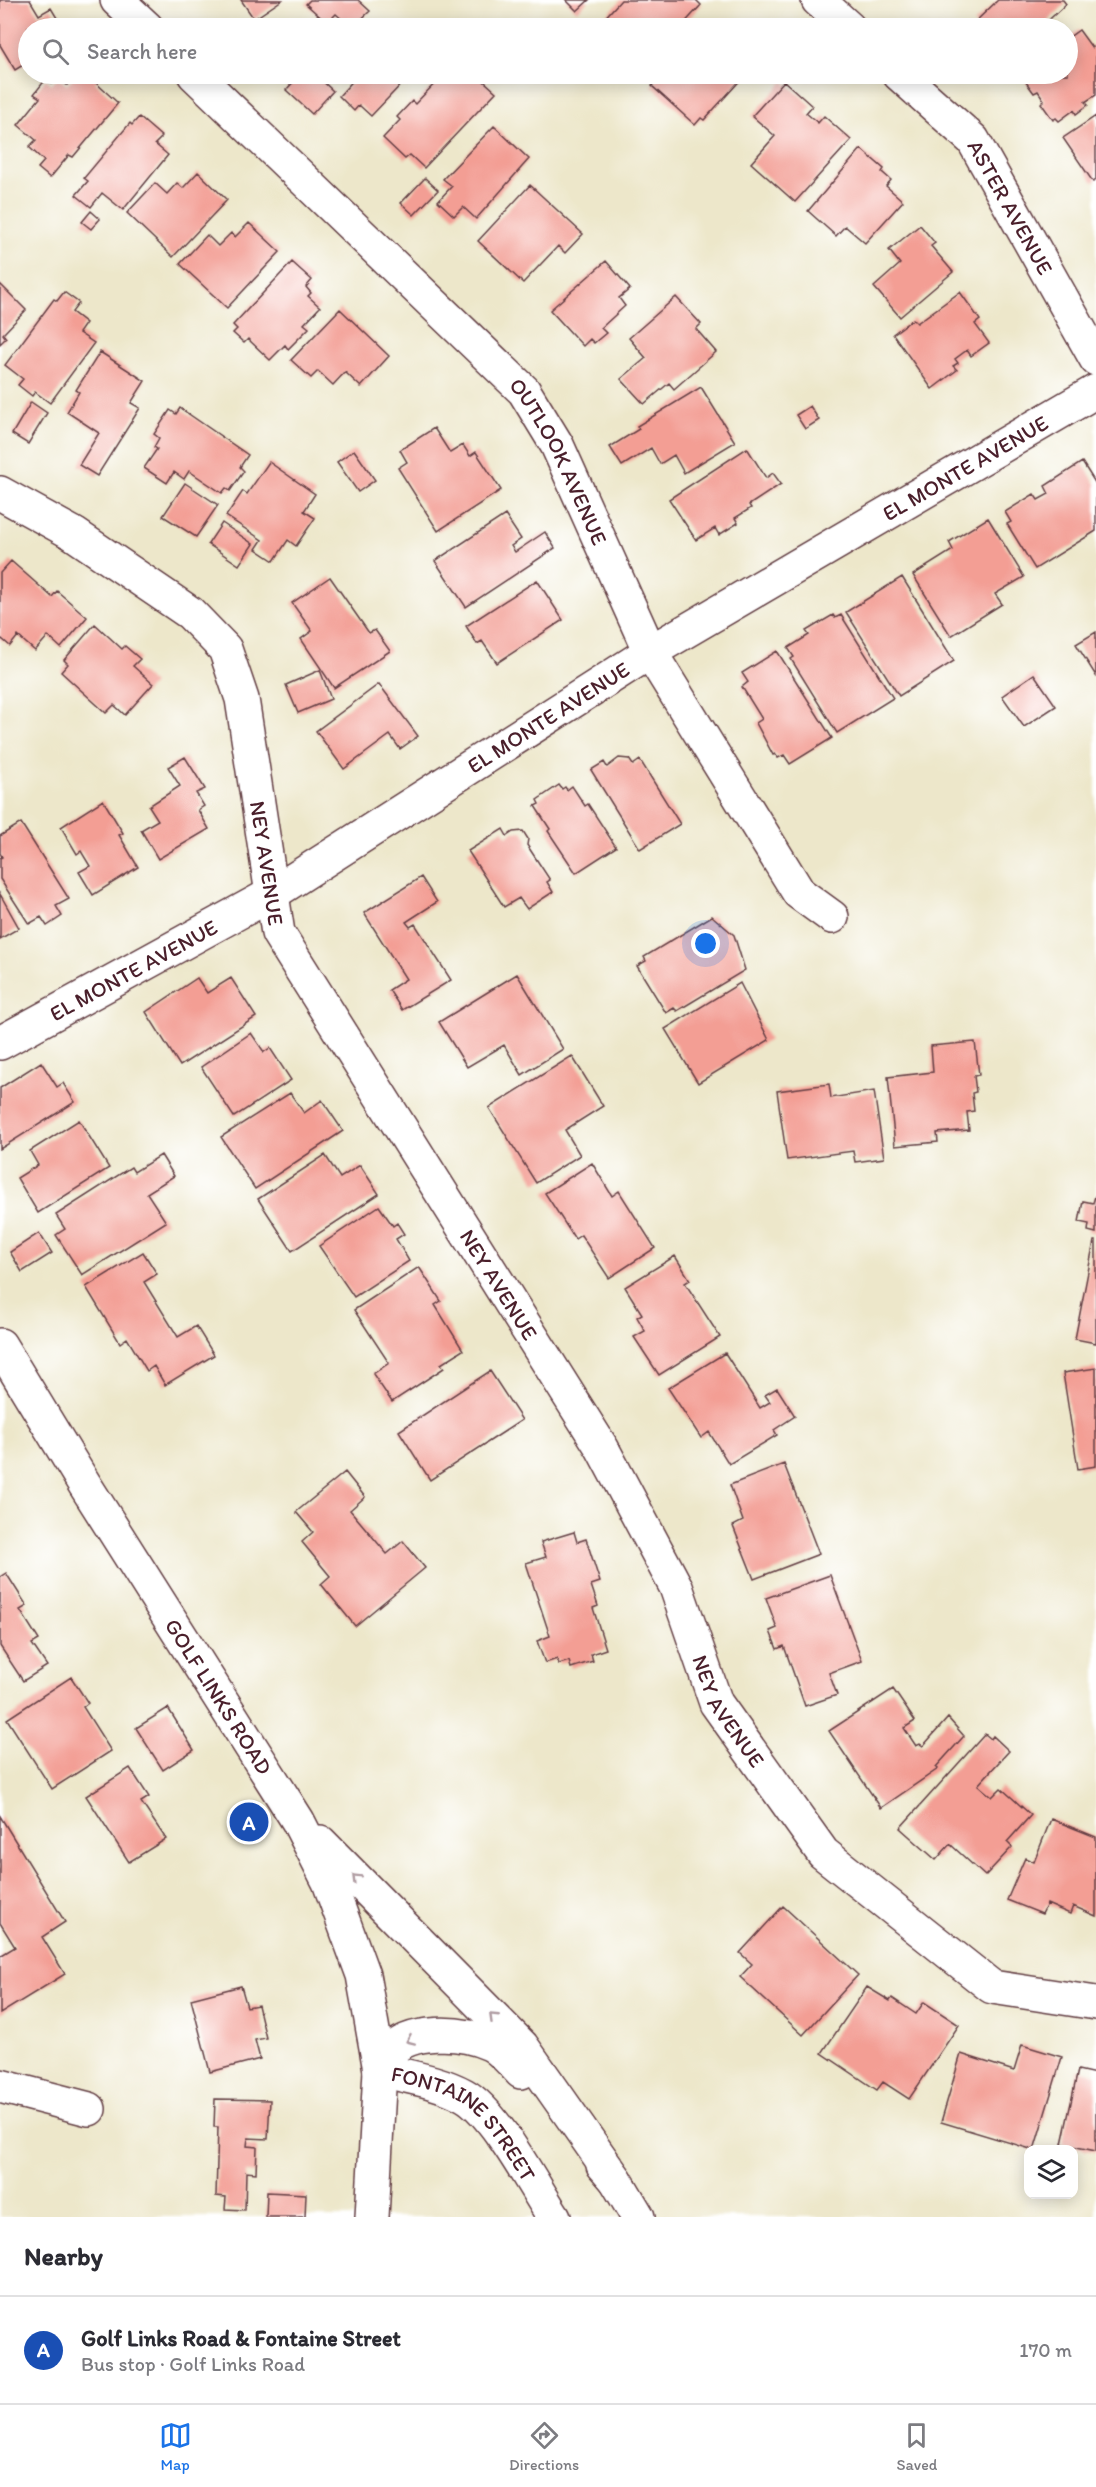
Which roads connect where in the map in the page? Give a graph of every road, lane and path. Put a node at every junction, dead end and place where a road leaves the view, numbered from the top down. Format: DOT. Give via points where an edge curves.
graph roads {
  1 [pos="117,0"];
  2 [pos="818,0"];
  3 [pos="136,18"];
  4 [pos="838,18"];
  5 [pos="204,84"];
  6 [pos="910,84"];
  7 [pos="1096,359"];
  8 [pos="1096,391"];
  9 [pos="0,494"];
  10 [pos="650,652"];
  11 [pos="270,895"];
  12 [pos="832,917"];
  13 [pos="0,1043"];
  14 [pos="0,1345"];
  15 [pos="298,1821"];
  16 [pos="1096,2003"];
  17 [pos="380,2070"];
  18 [pos="0,2086"];
  19 [pos="89,2109"];
  20 [pos="616,2180"];
  21 [pos="372,2217"];
  22 [pos="554,2217"];
  23 [pos="638,2217"];
  1 -- 3 [label="street"];
  2 -- 4 [label="street"];
  5 -- 10 [label="street, OUTLOOK AVENUE" via="524,392 557,445"];
  6 -- 7 [label="street, ASTER AVENUE" via="973,140"];
  8 -- 10 [label="street, EL MONTE AVENUE"];
  9 -- 11 [label="street, NEY AVENUE" via="74,534 190,613 225,649 243,699"];
  10 -- 11 [label="street, EL MONTE AVENUE"];
  10 -- 12 [label="street, OUTLOOK AVENUE" via="799,893"];
  11 -- 13 [label="street, EL MONTE AVENUE"];
  11 -- 16 [label="street, NEY AVENUE" via="278,933 602,1448 676,1587 716,1703 823,1853 992,1987"];
  14 -- 15 [label="street, GOLF LINKS ROAD"];
  15 -- 17 [label="street, GOLF LINKS ROAD" via="329,1882 363,1975"];
  20 -- 15 [label="street, one-way" via="522,2046"];
  20 -- 17 [label="street, FONTAINE STREET, one-way" via="491,2044 456,2035 417,2035 388,2054"];
  17 -- 21 [label="street, GOLF LINKS ROAD"];
  17 -- 22 [label="street, FONTAINE STREET" via="442,2085 465,2096 487,2114"];
  18 -- 19 [label="street"];
  20 -- 23 [label="street, FONTAINE STREET"];
}
